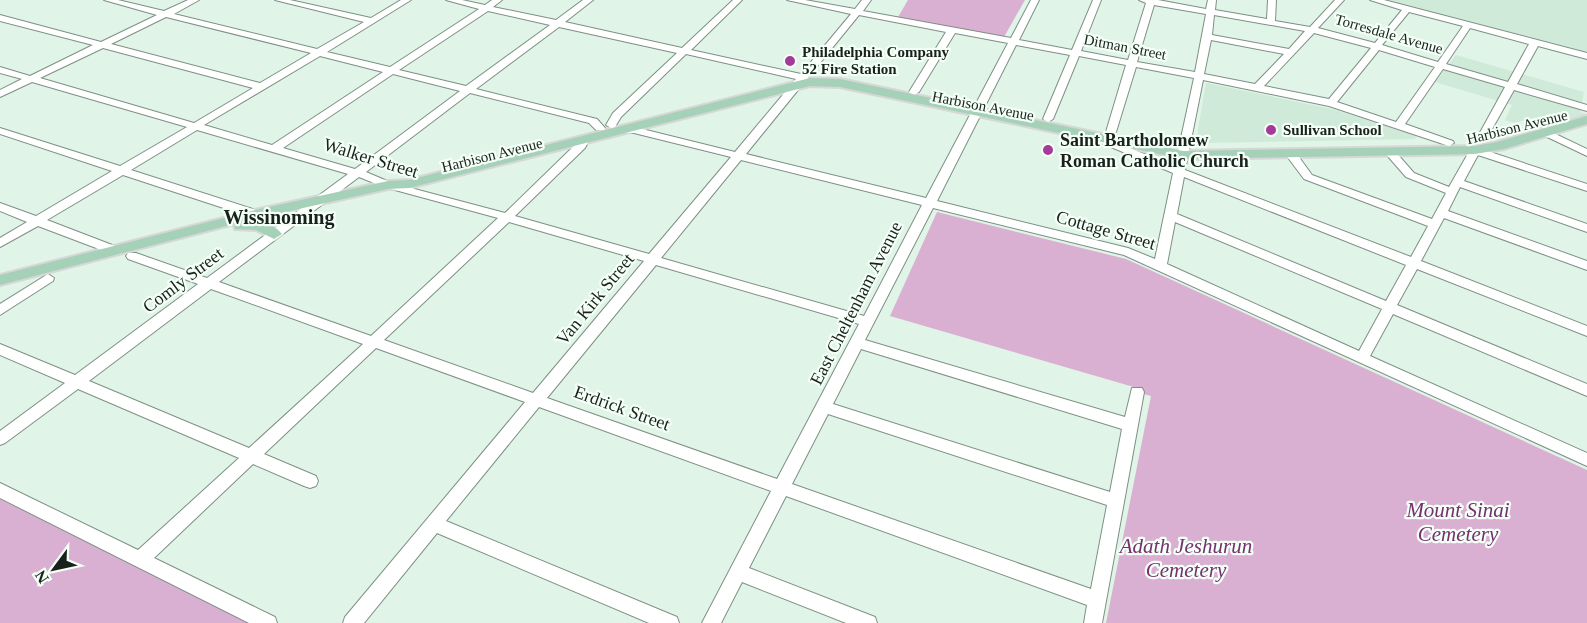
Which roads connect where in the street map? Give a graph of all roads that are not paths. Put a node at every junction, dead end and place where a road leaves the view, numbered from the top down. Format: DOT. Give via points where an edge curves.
graph roads {
  1 [pos="108,0"];
  2 [pos="195,0"];
  3 [pos="279,0"];
  4 [pos="408,0"];
  5 [pos="450,0"];
  6 [pos="498,0"];
  7 [pos="589,0"];
  8 [pos="738,0"];
  9 [pos="790,0"];
  10 [pos="867,0"];
  11 [pos="1035,0"];
  12 [pos="1097,0"];
  13 [pos="1148,0"];
  14 [pos="1212,0"];
  15 [pos="1272,0"];
  16 [pos="1340,0"];
  17 [pos="1374,0"];
  18 [pos="486,8"];
  19 [pos="1407,9"];
  20 [pos="1210,11"];
  21 [pos="857,13"];
  22 [pos="165,14"];
  23 [pos="0,18"];
  24 [pos="372,21"];
  25 [pos="1271,21"];
  26 [pos="558,23"];
  27 [pos="1468,25"];
  28 [pos="1312,29"];
  29 [pos="952,30"];
  30 [pos="1207,37"];
  31 [pos="1013,42"];
  32 [pos="1535,42"];
  33 [pos="102,44"];
  34 [pos="1377,46"];
  35 [pos="684,50"];
  36 [pos="320,52"];
  37 [pos="1290,52"];
  38 [pos="1075,53"];
  39 [pos="1587,56"];
  40 [pos="1132,64"];
  41 [pos="1440,64"];
  42 [pos="0,70"];
  43 [pos="392,70"];
  44 [pos="1199,76"];
  45 [pos="33,78"];
  46 [pos="799,81"];
  47 [pos="1511,85"];
  48 [pos="262,87"];
  49 [pos="1258,87"];
  50 [pos="470,89"];
  51 [pos="914,92"];
  52 [pos="0,94"];
  53 [pos="1331,103"];
  54 [pos="978,108"];
  55 [pos="1587,109"];
  56 [pos="1048,119"];
  57 [pos="1587,120"];
  58 [pos="1399,125"];
  59 [pos="197,126"];
  60 [pos="610,127"];
  61 [pos="0,131"];
  62 [pos="1112,132"];
  63 [pos="1545,132"];
  64 [pos="1092,137"];
  65 [pos="585,138"];
  66 [pos="1449,143"];
  67 [pos="1479,144"];
  68 [pos="274,148"];
  69 [pos="1184,151"];
  70 [pos="1389,151"];
  71 [pos="1587,153"];
  72 [pos="1292,155"];
  73 [pos="738,156"];
  74 [pos="123,170"];
  75 [pos="1180,170"];
  76 [pos="358,173"];
  77 [pos="388,185"];
  78 [pos="1456,188"];
  79 [pos="1587,188"];
  80 [pos="323,200"];
  81 [pos="929,203"];
  82 [pos="0,207"];
  83 [pos="255,214"];
  84 [pos="1172,216"];
  85 [pos="507,217"];
  86 [pos="1439,219"];
  87 [pos="38,220"];
  88 [pos="240,226"];
  89 [pos="1587,228"];
  90 [pos="274,234"];
  91 [pos="0,243"];
  92 [pos="116,251"];
  93 [pos="132,256"];
  94 [pos="652,260"];
  95 [pos="1415,263"];
  96 [pos="1160,266"];
  97 [pos="1587,266"];
  98 [pos="48,278"];
  99 [pos="0,280"];
  100 [pos="211,282"];
  101 [pos="0,290"];
  102 [pos="1390,308"];
  103 [pos="0,310"];
  104 [pos="868,322"];
  105 [pos="1587,331"];
  106 [pos="374,341"];
  107 [pos="858,343"];
  108 [pos="0,349"];
  109 [pos="1362,358"];
  110 [pos="78,382"];
  111 [pos="1587,390"];
  112 [pos="1137,392"];
  113 [pos="538,399"];
  114 [pos="825,407"];
  115 [pos="1130,425"];
  116 [pos="0,439"];
  117 [pos="252,456"];
  118 [pos="1587,460"];
  119 [pos="310,480"];
  120 [pos="782,486"];
  121 [pos="0,490"];
  122 [pos="1115,501"];
  123 [pos="434,524"];
  124 [pos="141,559"];
  125 [pos="738,572"];
  126 [pos="1098,600"];
  127 [pos="268,623"];
  128 [pos="352,623"];
  129 [pos="670,623"];
  130 [pos="711,623"];
  131 [pos="868,623"];
  132 [pos="1093,623"];
  1 -- 22 [label="street, Cottage Street"];
  2 -- 22 [label="street"];
  3 -- 24 [label="street"];
  4 -- 24 [label="street"];
  5 -- 18 [label="street"];
  6 -- 18 [label="street"];
  7 -- 26 [label="street, Comly Street"];
  8 -- 35 [label="street"];
  9 -- 21 [label="street, Ditman Street"];
  10 -- 21 [label="street, Van Kirk Street"];
  11 -- 31 [label="street, East Cheltenham Avenue"];
  12 -- 38 [label="street"];
  13 -- 20 [label="street, Torresdale Avenue"];
  13 -- 40 [label="street"];
  14 -- 20 [label="street"];
  15 -- 25 [label="street"];
  16 -- 28 [label="street"];
  17 -- 19 [label="street"];
  18 -- 26 [label="street"];
  18 -- 43 [label="street"];
  19 -- 27 [label="street"];
  19 -- 34 [label="street"];
  20 -- 25 [label="street, Torresdale Avenue"];
  20 -- 30 [label="street"];
  21 -- 29 [label="street, Ditman Street"];
  21 -- 46 [label="street, Van Kirk Street"];
  22 -- 33 [label="street"];
  22 -- 36 [label="street, Cottage Street"];
  23 -- 33 [label="street"];
  24 -- 36 [label="street"];
  25 -- 28 [label="street, Torresdale Avenue"];
  26 -- 35 [label="street"];
  26 -- 50 [label="street, Comly Street"];
  27 -- 32 [label="street"];
  27 -- 41 [label="street"];
  28 -- 34 [label="street, Torresdale Avenue"];
  28 -- 37 [label="street"];
  29 -- 31 [label="street, Ditman Street"];
  29 -- 51 [label="street"];
  30 -- 37 [label="street"];
  30 -- 44 [label="street"];
  31 -- 38 [label="street, Ditman Street"];
  31 -- 54 [label="street, East Cheltenham Avenue"];
  32 -- 39 [label="street"];
  32 -- 47 [label="street"];
  33 -- 45 [label="street"];
  33 -- 48 [label="street"];
  34 -- 41 [label="street, Torresdale Avenue"];
  34 -- 53 [label="street"];
  35 -- 46 [label="street"];
  35 -- 60 [label="street" via="617,115"];
  36 -- 43 [label="street, Cottage Street"];
  36 -- 48 [label="street"];
  37 -- 49 [label="street"];
  38 -- 40 [label="street, Ditman Street"];
  38 -- 56 [label="street"];
  40 -- 44 [label="street, Ditman Street"];
  40 -- 62 [label="street"];
  41 -- 47 [label="street, Torresdale Avenue"];
  41 -- 58 [label="street"];
  42 -- 45 [label="street, Walker Street"];
  43 -- 50 [label="street, Cottage Street"];
  43 -- 68 [label="street"];
  44 -- 49 [label="street, Ditman Street"];
  44 -- 69 [label="street"];
  45 -- 52 [label="street"];
  45 -- 59 [label="street, Walker Street"];
  46 -- 51 [label="main road, Harbison Avenue" via="835,76"];
  46 -- 54 [label="main road, Harbison Avenue" via="831,81"];
  46 -- 60 [label="main road, Harbison Avenue"];
  46 -- 73 [label="street, Van Kirk Street"];
  47 -- 55 [label="street, Torresdale Avenue"];
  47 -- 67 [label="street"];
  48 -- 59 [label="street"];
  49 -- 53 [label="street, Ditman Street"];
  50 -- 60 [label="street, Cottage Street"];
  50 -- 76 [label="street, Comly Street"];
  51 -- 54 [label="main road, Harbison Avenue"];
  53 -- 58 [label="street, Ditman Street"];
  54 -- 56 [label="main road, Harbison Avenue"];
  54 -- 64 [label="main road, Harbison Avenue"];
  54 -- 81 [label="street, East Cheltenham Avenue"];
  55 -- 67 [label="main road, Harbison Avenue"];
  56 -- 62 [label="main road, Harbison Avenue"];
  57 -- 63 [label="main road, Harbison Avenue"];
  58 -- 66 [label="street, Ditman Street"];
  59 -- 68 [label="street, Walker Street"];
  59 -- 74 [label="street"];
  60 -- 65 [label="main road, Harbison Avenue"];
  60 -- 73 [label="street, Cottage Street"];
  60 -- 77 [label="main road, Harbison Avenue"];
  61 -- 74 [label="street"];
  62 -- 69 [label="main road, Harbison Avenue"];
  63 -- 67 [label="main road, Harbison Avenue" via="1495,147"];
  63 -- 71 [label="street"];
  64 -- 69 [label="main road, Harbison Avenue"];
  64 -- 75 [label="street"];
  65 -- 77 [label="main road, Harbison Avenue" via="409,184"];
  65 -- 85 [label="street"];
  66 -- 67 [label="main road, Harbison Avenue"];
  66 -- 69 [label="main road, Harbison Avenue"];
  67 -- 70 [label="main road, Harbison Avenue"];
  67 -- 78 [label="street"];
  67 -- 79 [label="street"];
  68 -- 76 [label="street, Walker Street"];
  69 -- 72 [label="main road, Harbison Avenue"];
  69 -- 75 [label="street"];
  70 -- 72 [label="main road, Harbison Avenue"];
  70 -- 78 [label="street" via="1410,175"];
  72 -- 86 [label="street" via="1308,177"];
  73 -- 81 [label="street, Cottage Street"];
  73 -- 94 [label="street, Van Kirk Street"];
  74 -- 83 [label="street"];
  74 -- 87 [label="street"];
  75 -- 84 [label="street"];
  75 -- 95 [label="street"];
  76 -- 77 [label="street, Walker Street"];
  76 -- 80 [label="street, Comly Street"];
  77 -- 80 [label="main road, Harbison Avenue"];
  77 -- 85 [label="street, Walker Street"];
  78 -- 86 [label="street"];
  78 -- 89 [label="street"];
  80 -- 83 [label="main road, Harbison Avenue"];
  80 -- 88 [label="main road, Harbison Avenue"];
  80 -- 90 [label="street, Comly Street"];
  81 -- 96 [label="street, Cottage Street" via="1128,252"];
  81 -- 104 [label="street, East Cheltenham Avenue"];
  82 -- 87 [label="street"];
  83 -- 92 [label="main road, Harbison Avenue"];
  84 -- 96 [label="street"];
  84 -- 102 [label="street"];
  85 -- 94 [label="street, Walker Street"];
  85 -- 106 [label="street"];
  86 -- 95 [label="street"];
  86 -- 97 [label="street"];
  87 -- 91 [label="street"];
  87 -- 92 [label="street"];
  88 -- 90 [label="main road" via="259,225"];
  88 -- 93 [label="main road, Harbison Avenue"];
  90 -- 100 [label="street, Comly Street"];
  92 -- 99 [label="main road, Harbison Avenue"];
  93 -- 98 [label="main road, Harbison Avenue"];
  93 -- 100 [label="street, Erdrick Street"];
  94 -- 104 [label="street, Walker Street"];
  94 -- 113 [label="street, Van Kirk Street"];
  95 -- 102 [label="street"];
  95 -- 105 [label="street"];
  96 -- 109 [label="street, Cottage Street"];
  98 -- 101 [label="main road, Harbison Avenue"];
  98 -- 103 [label="street"];
  100 -- 106 [label="street, Erdrick Street"];
  100 -- 110 [label="street, Comly Street"];
  102 -- 109 [label="street"];
  102 -- 111 [label="street"];
  104 -- 107 [label="street, East Cheltenham Avenue"];
  106 -- 113 [label="street, Erdrick Street"];
  106 -- 117 [label="street"];
  107 -- 114 [label="street, East Cheltenham Avenue"];
  107 -- 115 [label="street"];
  108 -- 110 [label="street"];
  109 -- 118 [label="street, Cottage Street"];
  110 -- 116 [label="street, Comly Street"];
  110 -- 117 [label="street"];
  112 -- 115 [label="street"];
  113 -- 120 [label="street, Erdrick Street"];
  113 -- 123 [label="street, Van Kirk Street"];
  114 -- 120 [label="street, East Cheltenham Avenue"];
  114 -- 122 [label="street"];
  115 -- 122 [label="street"];
  117 -- 119 [label="street"];
  117 -- 124 [label="street"];
  120 -- 125 [label="street, East Cheltenham Avenue"];
  120 -- 126 [label="street, Erdrick Street"];
  121 -- 124 [label="street"];
  122 -- 126 [label="street"];
  123 -- 128 [label="street, Van Kirk Street"];
  123 -- 129 [label="street"];
  124 -- 127 [label="street"];
  125 -- 130 [label="street, East Cheltenham Avenue"];
  125 -- 131 [label="street"];
  126 -- 132 [label="street"];
}
